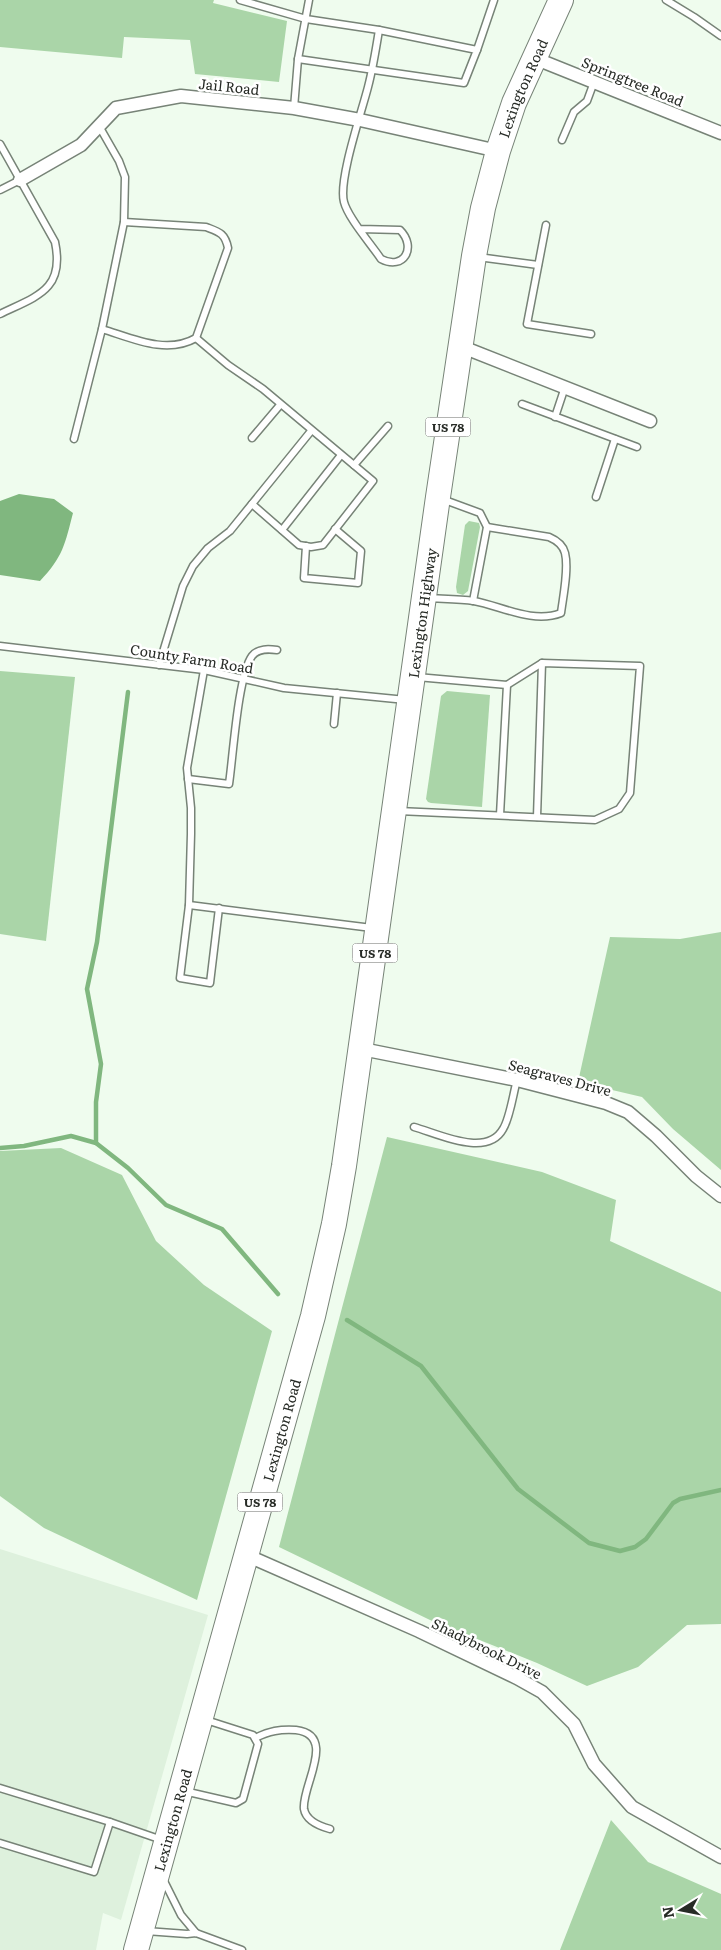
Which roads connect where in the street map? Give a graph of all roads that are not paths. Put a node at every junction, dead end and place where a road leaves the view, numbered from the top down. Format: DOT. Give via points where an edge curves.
graph roads {
  1 [pos="240,0"];
  2 [pos="309,0"];
  3 [pos="494,0"];
  4 [pos="561,0"];
  5 [pos="666,0"];
  6 [pos="306,19"];
  7 [pos="379,30"];
  8 [pos="721,36"];
  9 [pos="477,50"];
  10 [pos="534,58"];
  11 [pos="298,59"];
  12 [pos="372,70"];
  13 [pos="594,82"];
  14 [pos="294,108"];
  15 [pos="360,120"];
  16 [pos="99,126"];
  17 [pos="721,133"];
  18 [pos="562,140"];
  19 [pos="0,144"];
  20 [pos="498,151"];
  21 [pos="490,178"];
  22 [pos="20,180"];
  23 [pos="0,190"];
  24 [pos="124,222"];
  25 [pos="546,226"];
  26 [pos="360,229"];
  27 [pos="474,256"];
  28 [pos="538,265"];
  29 [pos="0,314"];
  30 [pos="102,329"];
  31 [pos="591,334"];
  32 [pos="196,338"];
  33 [pos="460,346"];
  34 [pos="565,387"];
  35 [pos="522,404"];
  36 [pos="280,405"];
  37 [pos="555,417"];
  38 [pos="650,421"];
  39 [pos="388,426"];
  40 [pos="311,431"];
  41 [pos="252,438"];
  42 [pos="74,439"];
  43 [pos="615,439"];
  44 [pos="637,447"];
  45 [pos="341,455"];
  46 [pos="354,465"];
  47 [pos="438,497"];
  48 [pos="596,497"];
  49 [pos="252,504"];
  50 [pos="487,527"];
  51 [pos="335,529"];
  52 [pos="282,530"];
  53 [pos="306,546"];
  54 [pos="424,597"];
  55 [pos="473,601"];
  56 [pos="0,646"];
  57 [pos="277,650"];
  58 [pos="542,663"];
  59 [pos="158,665"];
  60 [pos="204,670"];
  61 [pos="413,676"];
  62 [pos="243,677"];
  63 [pos="507,685"];
  64 [pos="337,693"];
  65 [pos="410,700"];
  66 [pos="334,724"];
  67 [pos="188,779"];
  68 [pos="394,811"];
  69 [pos="500,815"];
  70 [pos="538,817"];
  71 [pos="189,904"];
  72 [pos="219,908"];
  73 [pos="378,929"];
  74 [pos="362,1049"];
  75 [pos="517,1080"];
  76 [pos="414,1127"];
  77 [pos="721,1196"];
  78 [pos="246,1555"];
  79 [pos="200,1719"];
  80 [pos="254,1736"];
  81 [pos="0,1788"];
  82 [pos="181,1790"];
  83 [pos="110,1822"];
  84 [pos="330,1828"];
  85 [pos="166,1842"];
  86 [pos="0,1843"];
  87 [pos="721,1857"];
  88 [pos="158,1871"];
  89 [pos="196,1933"];
  90 [pos="139,1940"];
  91 [pos="242,1950"];
  1 -- 6 [label="lane"];
  2 -- 6 [label="lane"];
  3 -- 9 [label="lane"];
  4 -- 10 [label="highway, Lexington Road / US 78"];
  5 -- 8 [label="lane"];
  6 -- 7 [label="lane"];
  6 -- 11 [label="lane"];
  7 -- 9 [label="lane"];
  7 -- 12 [label="lane"];
  9 -- 12 [label="lane" via="464,84"];
  10 -- 13 [label="street, Springtree Road"];
  10 -- 20 [label="highway, Lexington Road / US 78"];
  11 -- 12 [label="lane"];
  11 -- 14 [label="lane"];
  12 -- 15 [label="lane"];
  13 -- 17 [label="street, Springtree Road"];
  13 -- 18 [label="lane" via="587,101 574,112"];
  14 -- 15 [label="street, Jail Road"];
  14 -- 16 [label="street, Jail Road" via="181,96 116,108"];
  15 -- 20 [label="street, Jail Road"];
  15 -- 26 [label="lane" via="342,196"];
  16 -- 22 [label="street, Jail Road" via="81,145"];
  16 -- 24 [label="lane" via="125,177"];
  19 -- 22 [label="lane"];
  20 -- 21 [label="highway, Lexington Road / US 78"];
  21 -- 27 [label="highway, Lexington Highway / US 78"];
  22 -- 23 [label="lane"];
  22 -- 29 [label="lane" via="55,242 59,259 56,274 48,288"];
  24 -- 30 [label="lane"];
  24 -- 32 [label="lane" via="206,227 226,238 228,248"];
  25 -- 28 [label="lane"];
  26 -- 26 [label="lane" via="381,259 394,263 404,259 408,244 400,230"];
  27 -- 28 [label="lane"];
  27 -- 33 [label="highway, Lexington Highway / US 78"];
  28 -- 31 [label="lane" via="527,324"];
  30 -- 32 [label="lane" via="161,346 185,344"];
  30 -- 42 [label="lane"];
  32 -- 36 [label="lane"];
  33 -- 34 [label="street"];
  33 -- 47 [label="highway, Lexington Highway / US 78"];
  34 -- 37 [label="lane"];
  34 -- 38 [label="street"];
  35 -- 37 [label="lane"];
  36 -- 40 [label="lane"];
  36 -- 41 [label="lane"];
  37 -- 43 [label="lane"];
  39 -- 46 [label="lane"];
  40 -- 45 [label="lane"];
  40 -- 49 [label="lane"];
  43 -- 44 [label="lane"];
  43 -- 48 [label="lane"];
  45 -- 46 [label="lane"];
  45 -- 52 [label="lane"];
  46 -- 51 [label="lane" via="373,481"];
  47 -- 50 [label="lane" via="480,513"];
  47 -- 54 [label="highway, Lexington Highway / US 78"];
  49 -- 52 [label="lane"];
  49 -- 59 [label="lane" via="230,531 192,566 182,586"];
  50 -- 55 [label="lane"];
  50 -- 55 [label="lane" via="558,541 565,553 561,613 552,616 522,614"];
  51 -- 53 [label="lane" via="322,545"];
  51 -- 53 [label="lane" via="361,551 358,583 304,578"];
  52 -- 53 [label="lane" via="299,545"];
  54 -- 55 [label="lane"];
  54 -- 61 [label="highway, Lexington Highway / US 78"];
  56 -- 59 [label="lane, County Farm Road"];
  57 -- 62 [label="lane" via="258,651 252,656"];
  58 -- 63 [label="lane"];
  58 -- 70 [label="lane"];
  58 -- 70 [label="lane" via="640,666 630,793 619,809 595,820"];
  59 -- 60 [label="lane, County Farm Road"];
  60 -- 62 [label="lane, County Farm Road"];
  60 -- 67 [label="lane" via="186,768"];
  61 -- 63 [label="lane"];
  61 -- 65 [label="highway, Lexington Highway / US 78"];
  62 -- 64 [label="lane, County Farm Road" via="284,688"];
  62 -- 67 [label="lane" via="229,784"];
  63 -- 69 [label="lane"];
  64 -- 65 [label="lane, County Farm Road"];
  64 -- 66 [label="lane"];
  65 -- 68 [label="highway, Lexington Highway / US 78"];
  67 -- 71 [label="lane" via="191,825"];
  68 -- 69 [label="lane"];
  68 -- 73 [label="highway, Lexington Highway / US 78"];
  69 -- 70 [label="lane"];
  71 -- 72 [label="lane"];
  71 -- 72 [label="lane" via="180,978 200,981 210,982"];
  72 -- 73 [label="lane"];
  73 -- 74 [label="highway, Lexington Highway / US 78"];
  74 -- 75 [label="street, Seagraves Drive"];
  74 -- 78 [label="highway, Lexington Road / US 78" via="323,1274"];
  75 -- 76 [label="lane" via="504,1128 495,1140 472,1144"];
  75 -- 77 [label="street, Seagraves Drive" via="606,1103 628,1112"];
  78 -- 79 [label="highway, Lexington Road / US 78"];
  78 -- 87 [label="street, Shadybrook Drive" via="419,1631 542,1692 574,1724 594,1764 632,1807"];
  79 -- 80 [label="lane"];
  79 -- 82 [label="highway, Lexington Road / US 78"];
  80 -- 82 [label="lane" via="258,1744 243,1799 236,1802"];
  80 -- 84 [label="lane" via="286,1729 312,1737 316,1761 304,1796 304,1810 308,1819"];
  81 -- 83 [label="lane"];
  82 -- 85 [label="highway, Lexington Road / US 78"];
  83 -- 85 [label="lane"];
  83 -- 86 [label="lane" via="94,1872"];
  85 -- 88 [label="highway, Lexington Road / US 78"];
  88 -- 89 [label="lane" via="182,1915"];
  88 -- 90 [label="highway, Lexington Road / US 78"];
  89 -- 90 [label="lane"];
  89 -- 91 [label="lane"];
}
